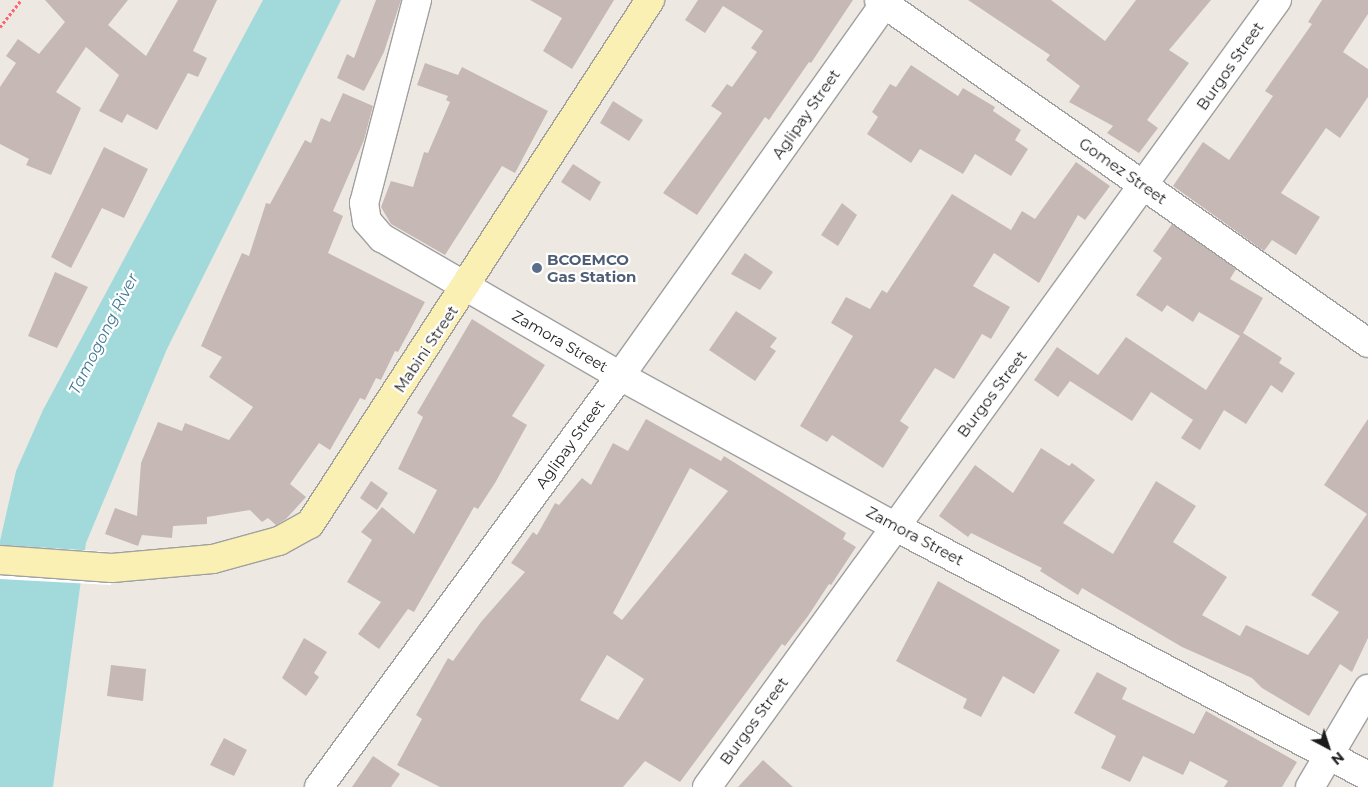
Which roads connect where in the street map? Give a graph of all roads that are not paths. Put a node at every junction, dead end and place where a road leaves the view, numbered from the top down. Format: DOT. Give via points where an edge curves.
graph roads {
  1 [pos="417,0"];
  2 [pos="650,0"];
  3 [pos="1277,0"];
  4 [pos="883,1"];
  5 [pos="1145,187"];
  6 [pos="468,287"];
  7 [pos="1368,343"];
  8 [pos="620,376"];
  9 [pos="894,526"];
  10 [pos="0,560"];
  11 [pos="1368,689"];
  12 [pos="1328,753"];
  13 [pos="1368,776"];
  14 [pos="319,787"];
  15 [pos="707,787"];
  16 [pos="1310,787"];
  1 -- 6 [label="street, Zamora Street" via="364,204 367,221 382,238"];
  2 -- 6 [label="street, Mabini Street"];
  3 -- 5 [label="street, Burgos Street"];
  4 -- 5 [label="street, Gomez Street"];
  4 -- 8 [label="street, Aglipay Street"];
  5 -- 7 [label="street, Gomez Street"];
  5 -- 9 [label="street, Burgos Street"];
  6 -- 8 [label="street, Zamora Street"];
  6 -- 10 [label="street, Mabini Street" via="310,524 279,540 213,559 112,568"];
  8 -- 9 [label="street, Zamora Street"];
  8 -- 14 [label="street, Aglipay Street"];
  9 -- 12 [label="street, Zamora Street"];
  9 -- 15 [label="street, Burgos Street"];
  11 -- 12 [label="street"];
  12 -- 13 [label="street, Zamora Street"];
  12 -- 16 [label="street"];
}
